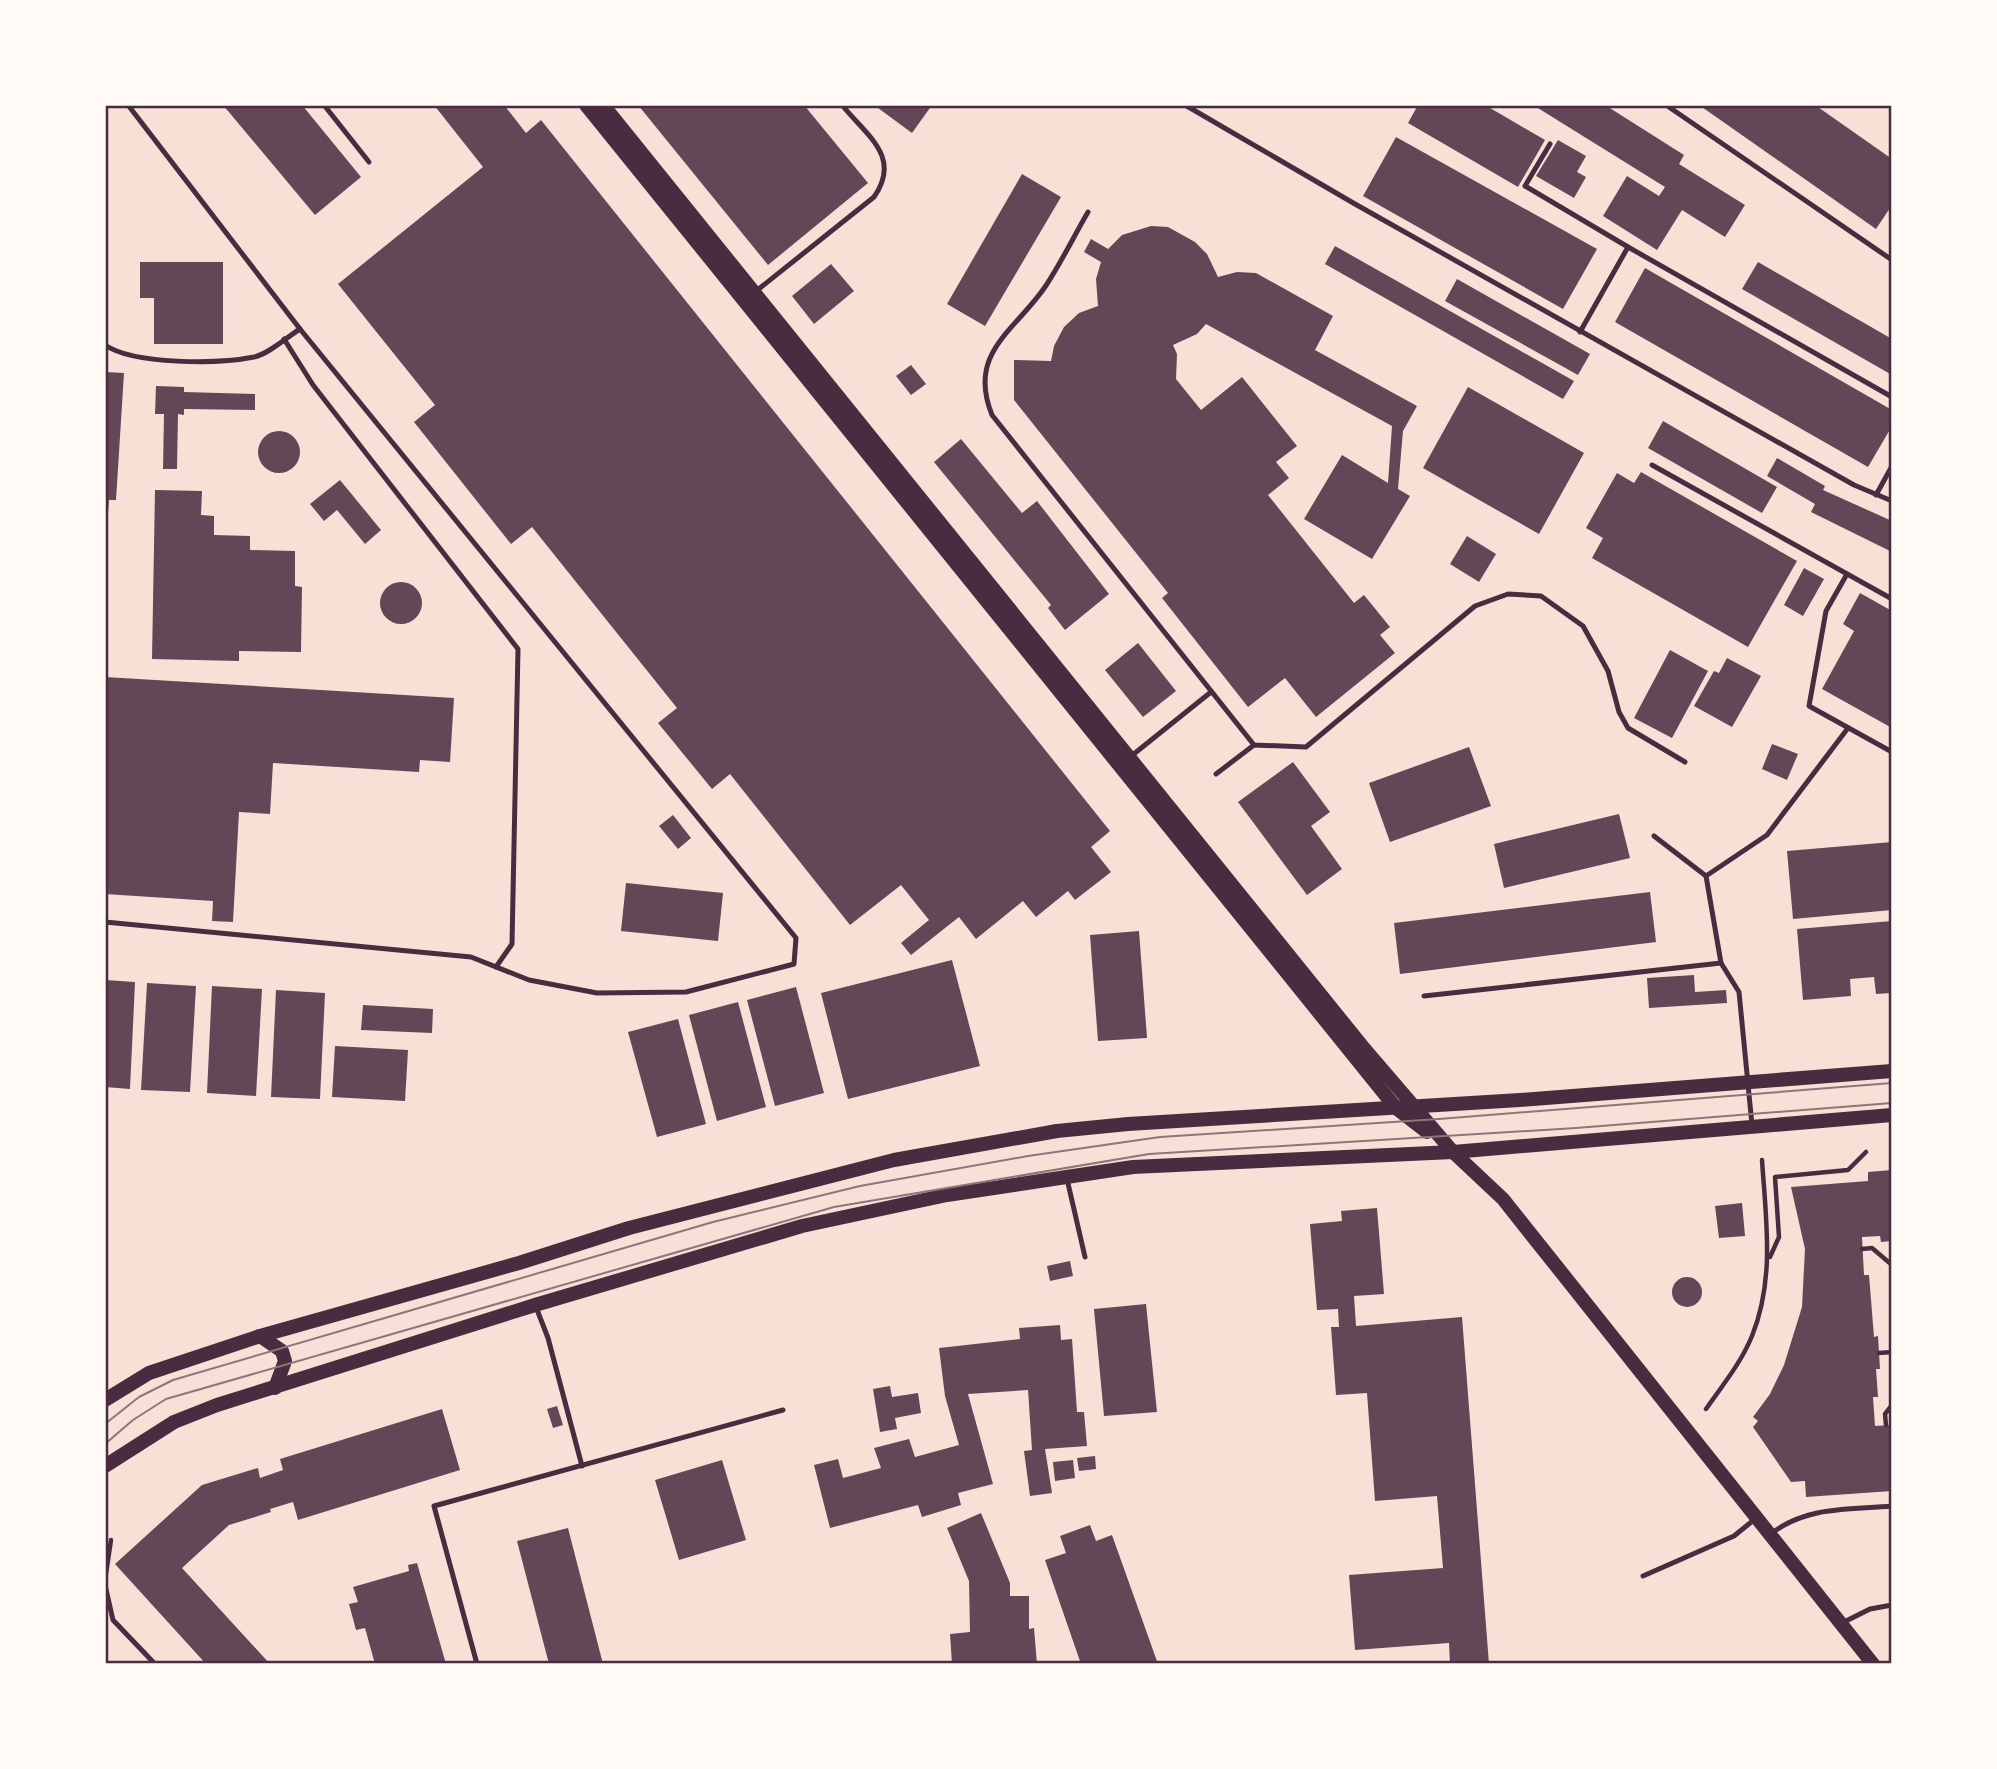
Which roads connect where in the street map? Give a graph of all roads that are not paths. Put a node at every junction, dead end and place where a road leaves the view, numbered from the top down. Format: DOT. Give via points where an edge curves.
graph roads {
  1 [pos="128,105"];
  2 [pos="324,105"];
  3 [pos="586,105"];
  4 [pos="603,105"];
  5 [pos="842,105"];
  6 [pos="1185,105"];
  7 [pos="1666,105"];
  8 [pos="1550,144"];
  9 [pos="369,162"];
  10 [pos="1088,212"];
  11 [pos="1628,247"];
  12 [pos="1892,260"];
  13 [pos="749,297"];
  14 [pos="300,329"];
  15 [pos="1580,332"];
  16 [pos="284,339"];
  17 [pos="105,345"];
  18 [pos="1892,397"];
  19 [pos="1652,465"];
  20 [pos="1892,466"];
  21 [pos="1876,495"];
  22 [pos="1892,501"];
  23 [pos="1847,575"];
  24 [pos="1892,599"];
  25 [pos="1211,692"];
  26 [pos="1848,728"];
  27 [pos="1254,746"];
  28 [pos="1892,752"];
  29 [pos="1124,762"];
  30 [pos="1685,762"];
  31 [pos="1216,774"];
  32 [pos="1654,836"];
  33 [pos="1706,876"];
  34 [pos="105,922"];
  35 [pos="1721,963"];
  36 [pos="496,967"];
  37 [pos="1424,996"];
  38 [pos="1892,1071"];
  39 [pos="1748,1083"];
  40 [pos="1413,1106"];
  41 [pos="1396,1108"];
  42 [pos="1892,1115"];
  43 [pos="1752,1125"];
  44 [pos="1453,1152"];
  45 [pos="1067,1177"];
  46 [pos="1085,1257"];
  47 [pos="535,1305"];
  48 [pos="260,1336"];
  49 [pos="275,1388"];
  50 [pos="105,1400"];
  51 [pos="783,1410"];
  52 [pos="105,1466"];
  53 [pos="582,1466"];
  54 [pos="1892,1506"];
  55 [pos="1755,1519"];
  56 [pos="1769,1535"];
  57 [pos="1643,1576"];
  58 [pos="105,1585"];
  59 [pos="1892,1605"];
  60 [pos="1841,1623"];
  61 [pos="155,1664"];
  62 [pos="477,1664"];
  63 [pos="1873,1664"];
  1 -- 14 [label="lane"];
  2 -- 9 [label="lane"];
  3 -- 13 [label="main road"];
  4 -- 13 [label="main road"];
  5 -- 13 [label="lane" via="883,155 884,183 874,197"];
  6 -- 15 [label="lane"];
  7 -- 12 [label="lane"];
  8 -- 11 [label="lane" via="1525,186"];
  10 -- 25 [label="lane" via="1046,286 993,351 985,372 984,395 992,415"];
  11 -- 15 [label="lane"];
  11 -- 18 [label="lane"];
  13 -- 29 [label="main road"];
  14 -- 16 [label="lane"];
  14 -- 36 [label="lane" via="796,938 794,964 686,992 597,993 529,980"];
  15 -- 21 [label="lane"];
  16 -- 17 [label="lane" via="256,357 158,362"];
  16 -- 36 [label="lane" via="313,385 518,649 512,944"];
  19 -- 23 [label="lane"];
  20 -- 21 [label="lane"];
  21 -- 22 [label="lane"];
  23 -- 24 [label="lane"];
  23 -- 26 [label="lane" via="1826,611 1809,706"];
  25 -- 27 [label="lane"];
  25 -- 29 [label="lane"];
  26 -- 28 [label="lane"];
  26 -- 33 [label="lane" via="1767,835"];
  27 -- 30 [label="lane" via="1306,747 1475,606 1508,594 1541,596 1583,626 1608,671 1628,728"];
  27 -- 31 [label="lane"];
  29 -- 40 [label="main road"];
  29 -- 41 [label="main road"];
  32 -- 33 [label="lane"];
  33 -- 35 [label="lane"];
  34 -- 36 [label="lane" via="471,957"];
  35 -- 37 [label="lane"];
  35 -- 39 [label="lane" via="1739,992"];
  38 -- 39 [label="main road"];
  39 -- 40 [label="main road"];
  39 -- 43 [label="lane"];
  40 -- 41 [label="main road"];
  40 -- 44 [label="main road"];
  41 -- 44 [label="main road"];
  41 -- 48 [label="main road" via="1058,1131 894,1160 642,1224"];
  42 -- 43 [label="main road"];
  43 -- 44 [label="main road"];
  44 -- 45 [label="main road" via="1227,1160"];
  44 -- 55 [label="main road" via="1503,1199"];
  45 -- 46 [label="lane"];
  45 -- 47 [label="main road" via="947,1195 802,1226"];
  47 -- 49 [label="main road"];
  47 -- 53 [label="lane"];
  48 -- 49 [label="main road" via="282,1350 285,1361"];
  48 -- 50 [label="main road" via="149,1373"];
  49 -- 52 [label="main road" via="174,1422"];
  51 -- 53 [label="lane"];
  53 -- 62 [label="lane" via="434,1506"];
  54 -- 56 [label="lane" via="1808,1513"];
  55 -- 56 [label="main road"];
  55 -- 57 [label="lane" via="1734,1535"];
  56 -- 60 [label="main road"];
  58 -- 61 [label="lane" via="113,1620"];
  59 -- 60 [label="lane" via="1870,1609"];
  60 -- 63 [label="main road"];
}
